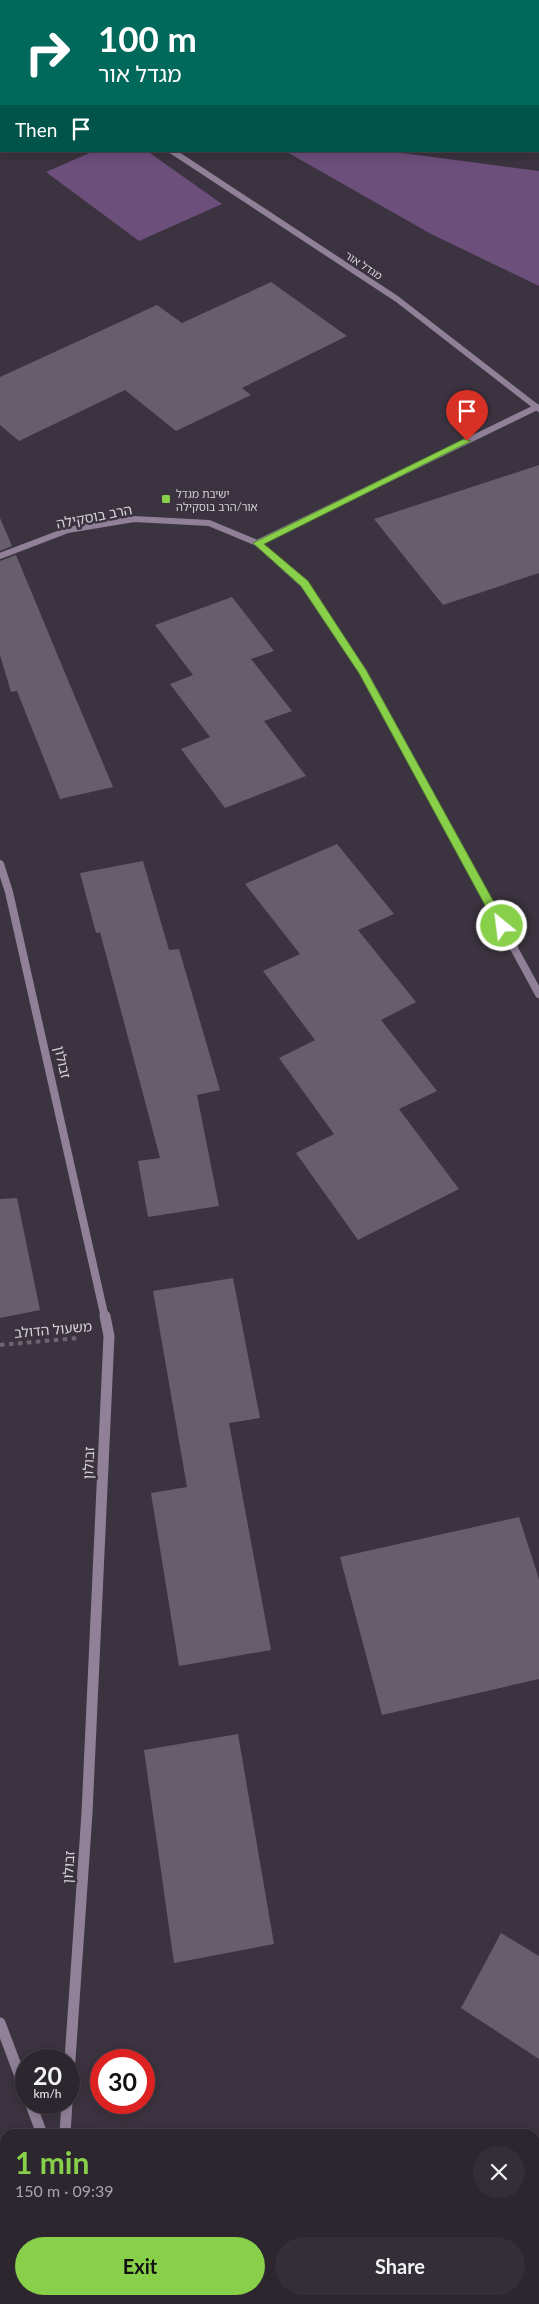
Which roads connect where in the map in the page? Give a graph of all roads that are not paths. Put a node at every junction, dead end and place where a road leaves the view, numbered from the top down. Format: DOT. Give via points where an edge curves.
graph roads {
  1 [pos="174,152"];
  2 [pos="538,408"];
  3 [pos="257,543"];
  4 [pos="0,556"];
  5 [pos="0,864"];
  6 [pos="539,994"];
  7 [pos="0,2023"];
  8 [pos="71,2049"];
  9 [pos="15,2063"];
  10 [pos="34,2114"];
  11 [pos="66,2114"];
  12 [pos="40,2129"];
  13 [pos="64,2129"];
  1 -- 2 [label="street, מגדל אור" via="397,299"];
  2 -- 3 [label="street, מגדל אור"];
  3 -- 4 [label="street, הרב בוסקילה" via="208,523 134,519 68,530"];
  3 -- 6 [label="street, הרב בוסקילה" via="304,584 363,672"];
  5 -- 8 [label="street, זבולון" via="109,1336 87,1813"];
  7 -- 9 [label="street"];
  10 -- 12 [label="street"];
  11 -- 13 [label="street"];
}
